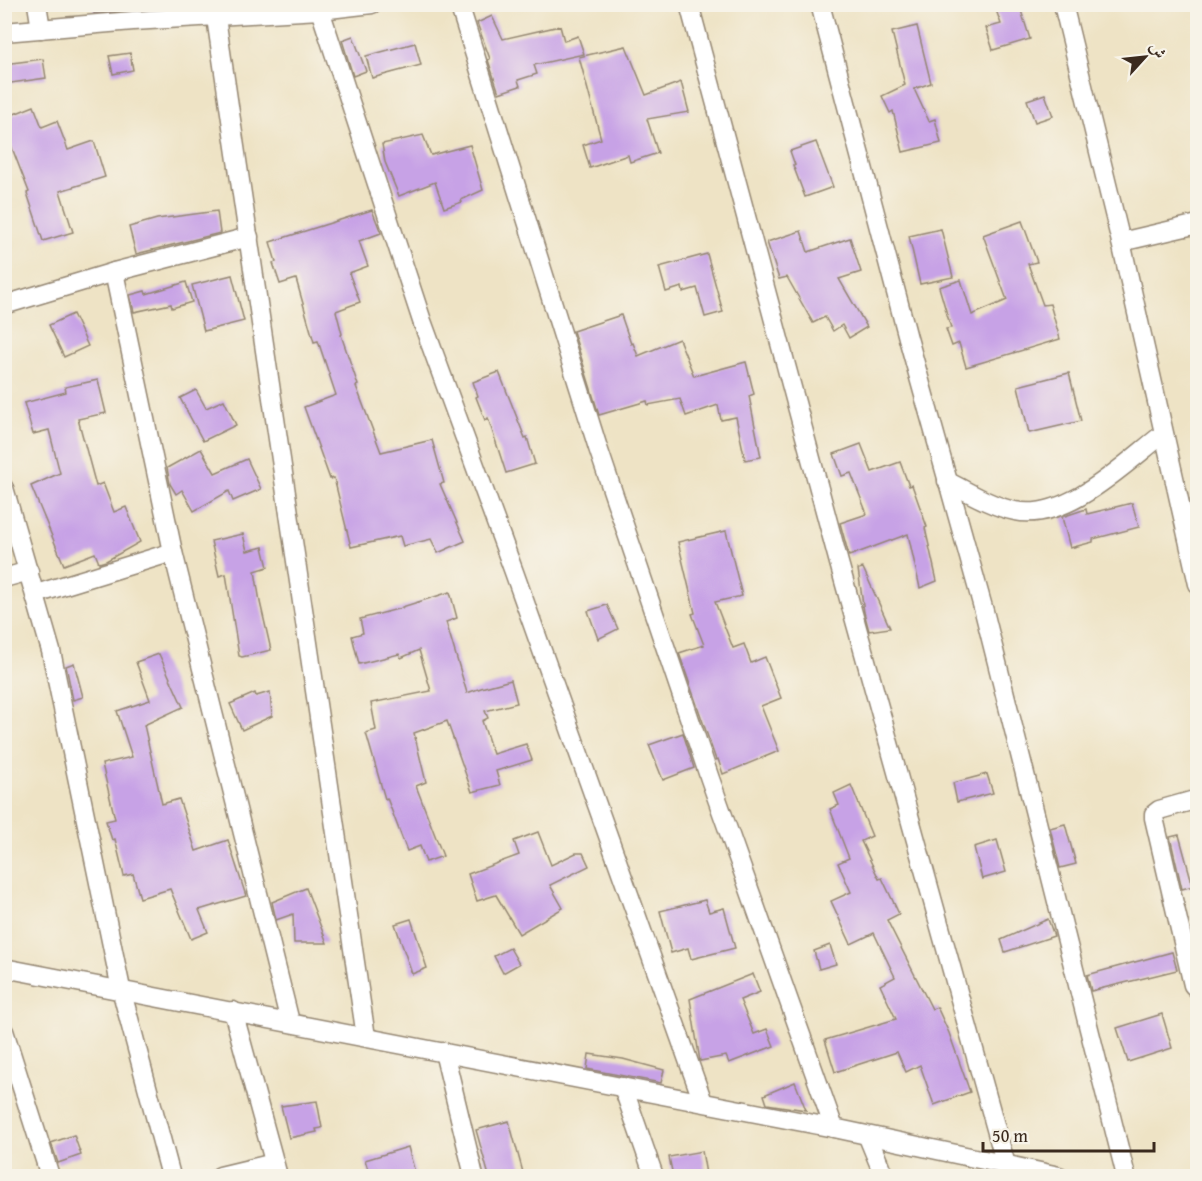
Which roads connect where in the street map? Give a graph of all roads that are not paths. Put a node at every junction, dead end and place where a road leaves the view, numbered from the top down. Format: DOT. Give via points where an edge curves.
graph roads {
  1 [pos="37,4"];
  2 [pos="372,4"];
  3 [pos="459,4"];
  4 [pos="689,4"];
  5 [pos="820,4"];
  6 [pos="1063,4"];
  7 [pos="215,10"];
  8 [pos="320,10"];
  9 [pos="41,28"];
  10 [pos="4,32"];
  11 [pos="1197,224"];
  12 [pos="249,237"];
  13 [pos="1121,242"];
  14 [pos="114,272"];
  15 [pos="4,305"];
  16 [pos="1163,434"];
  17 [pos="947,481"];
  18 [pos="4,488"];
  19 [pos="173,552"];
  20 [pos="29,571"];
  21 [pos="4,578"];
  22 [pos="1197,584"];
  23 [pos="36,594"];
  24 [pos="1197,799"];
  25 [pos="4,968"];
  26 [pos="121,989"];
  27 [pos="1197,990"];
  28 [pos="233,1011"];
  29 [pos="290,1022"];
  30 [pos="4,1031"];
  31 [pos="366,1037"];
  32 [pos="444,1052"];
  33 [pos="623,1087"];
  34 [pos="703,1102"];
  35 [pos="834,1128"];
  36 [pos="868,1137"];
  37 [pos="1006,1166"];
  38 [pos="276,1169"];
  39 [pos="50,1176"];
  40 [pos="171,1176"];
  41 [pos="220,1176"];
  42 [pos="474,1176"];
  43 [pos="654,1176"];
  44 [pos="884,1176"];
  45 [pos="1059,1176"];
  46 [pos="1126,1176"];
  1 -- 9 [label="street"];
  2 -- 8 [label="street"];
  3 -- 35 [label="street" via="598,448"];
  4 -- 37 [label="street"];
  5 -- 17 [label="street"];
  6 -- 13 [label="street"];
  7 -- 8 [label="street"];
  7 -- 9 [label="street"];
  7 -- 12 [label="street"];
  8 -- 34 [label="street" via="422,321"];
  9 -- 10 [label="street"];
  11 -- 13 [label="street"];
  12 -- 14 [label="street"];
  12 -- 31 [label="street"];
  13 -- 16 [label="street"];
  14 -- 15 [label="street"];
  14 -- 19 [label="street"];
  16 -- 17 [label="street" via="1078,498 1039,512 1016,512"];
  16 -- 22 [label="street"];
  17 -- 46 [label="street" via="987,622"];
  18 -- 20 [label="street"];
  19 -- 23 [label="street"];
  19 -- 29 [label="street"];
  20 -- 21 [label="street"];
  20 -- 23 [label="street"];
  23 -- 26 [label="street"];
  24 -- 27 [label="street" via="1154,814"];
  25 -- 26 [label="street"];
  26 -- 28 [label="street"];
  26 -- 40 [label="street"];
  28 -- 29 [label="street"];
  28 -- 38 [label="street"];
  29 -- 31 [label="street"];
  30 -- 39 [label="street"];
  31 -- 32 [label="street"];
  32 -- 33 [label="street"];
  32 -- 42 [label="street"];
  33 -- 34 [label="street"];
  33 -- 43 [label="street"];
  34 -- 35 [label="street"];
  35 -- 36 [label="street"];
  36 -- 37 [label="street"];
  36 -- 44 [label="street"];
  37 -- 45 [label="street"];
  38 -- 41 [label="street"];
}
